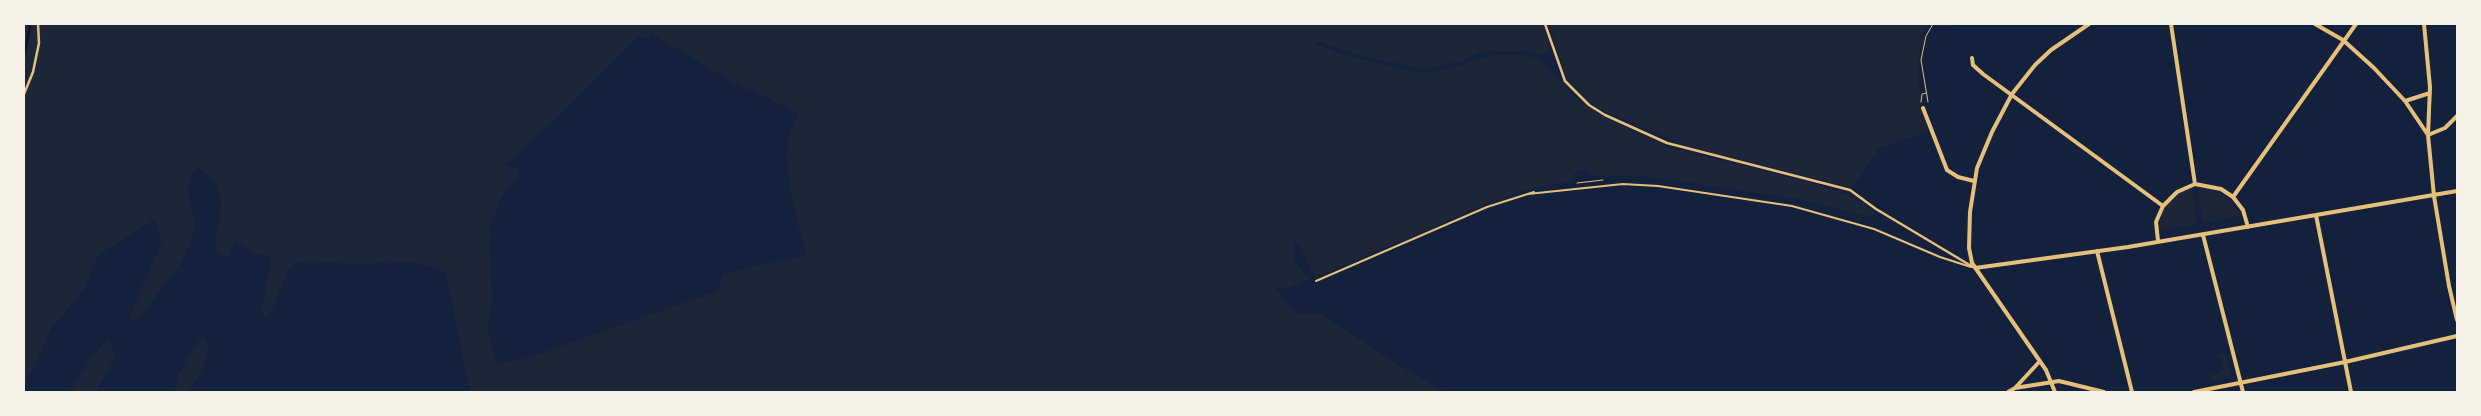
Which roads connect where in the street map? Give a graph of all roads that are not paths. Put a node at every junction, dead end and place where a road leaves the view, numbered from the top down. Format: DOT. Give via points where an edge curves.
graph roads {
  1 [pos="38,24"];
  2 [pos="1545,24"];
  3 [pos="2089,24"];
  4 [pos="2171,24"];
  5 [pos="2315,24"];
  6 [pos="2356,24"];
  7 [pos="2424,24"];
  8 [pos="2343,40"];
  9 [pos="1972,58"];
  10 [pos="2430,93"];
  11 [pos="24,94"];
  12 [pos="2012,94"];
  13 [pos="2405,101"];
  14 [pos="1923,108"];
  15 [pos="2457,116"];
  16 [pos="2428,135"];
  17 [pos="1974,181"];
  18 [pos="2196,184"];
  19 [pos="2457,191"];
  20 [pos="1534,192"];
  21 [pos="1528,194"];
  22 [pos="2434,196"];
  23 [pos="2233,197"];
  24 [pos="2162,206"];
  25 [pos="2316,215"];
  26 [pos="2248,227"];
  27 [pos="2203,235"];
  28 [pos="2158,242"];
  29 [pos="2097,251"];
  30 [pos="1975,268"];
  31 [pos="1316,280"];
  32 [pos="2457,320"];
  33 [pos="2457,336"];
  34 [pos="2040,361"];
  35 [pos="2345,362"];
  36 [pos="2051,381"];
  37 [pos="2241,382"];
  38 [pos="2015,388"];
  39 [pos="2008,392"];
  40 [pos="2055,392"];
  41 [pos="2104,392"];
  42 [pos="2132,392"];
  43 [pos="2194,392"];
  44 [pos="2244,392"];
  45 [pos="2351,392"];
  1 -- 11 [label="street" via="39,43"];
  2 -- 30 [label="street" via="1565,81 1604,115 1667,143 1850,190"];
  3 -- 12 [label="street" via="2035,65"];
  4 -- 18 [label="street"];
  5 -- 8 [label="street"];
  6 -- 8 [label="street"];
  7 -- 10 [label="street"];
  8 -- 13 [label="street"];
  8 -- 23 [label="street"];
  9 -- 12 [label="street" via="1973,64 1983,74"];
  10 -- 13 [label="street"];
  10 -- 16 [label="street"];
  12 -- 17 [label="street" via="1992,132"];
  12 -- 24 [label="street"];
  13 -- 16 [label="street"];
  14 -- 17 [label="street" via="1947,170 1958,178"];
  15 -- 16 [label="street" via="2446,128"];
  16 -- 22 [label="street"];
  17 -- 30 [label="street" via="1969,248"];
  18 -- 23 [label="street" via="2221,189"];
  18 -- 24 [label="street" via="2177,192"];
  19 -- 22 [label="street"];
  20 -- 21 [label="lane"];
  21 -- 30 [label="lane" via="1623,184 1658,186 1792,206 1874,229"];
  21 -- 31 [label="lane" via="1487,207"];
  22 -- 25 [label="street"];
  22 -- 32 [label="street"];
  23 -- 26 [label="street" via="2243,210"];
  24 -- 28 [label="street" via="2156,222"];
  25 -- 26 [label="street"];
  25 -- 35 [label="street"];
  26 -- 27 [label="street"];
  27 -- 28 [label="street"];
  27 -- 37 [label="street"];
  28 -- 29 [label="street"];
  29 -- 30 [label="street"];
  29 -- 42 [label="street"];
  30 -- 34 [label="street"];
  33 -- 35 [label="street"];
  34 -- 36 [label="street"];
  34 -- 38 [label="street"];
  35 -- 37 [label="street"];
  35 -- 45 [label="street"];
  36 -- 38 [label="street"];
  36 -- 40 [label="street"];
  36 -- 41 [label="street"];
  37 -- 43 [label="street"];
  37 -- 44 [label="street"];
  38 -- 39 [label="street"];
}
